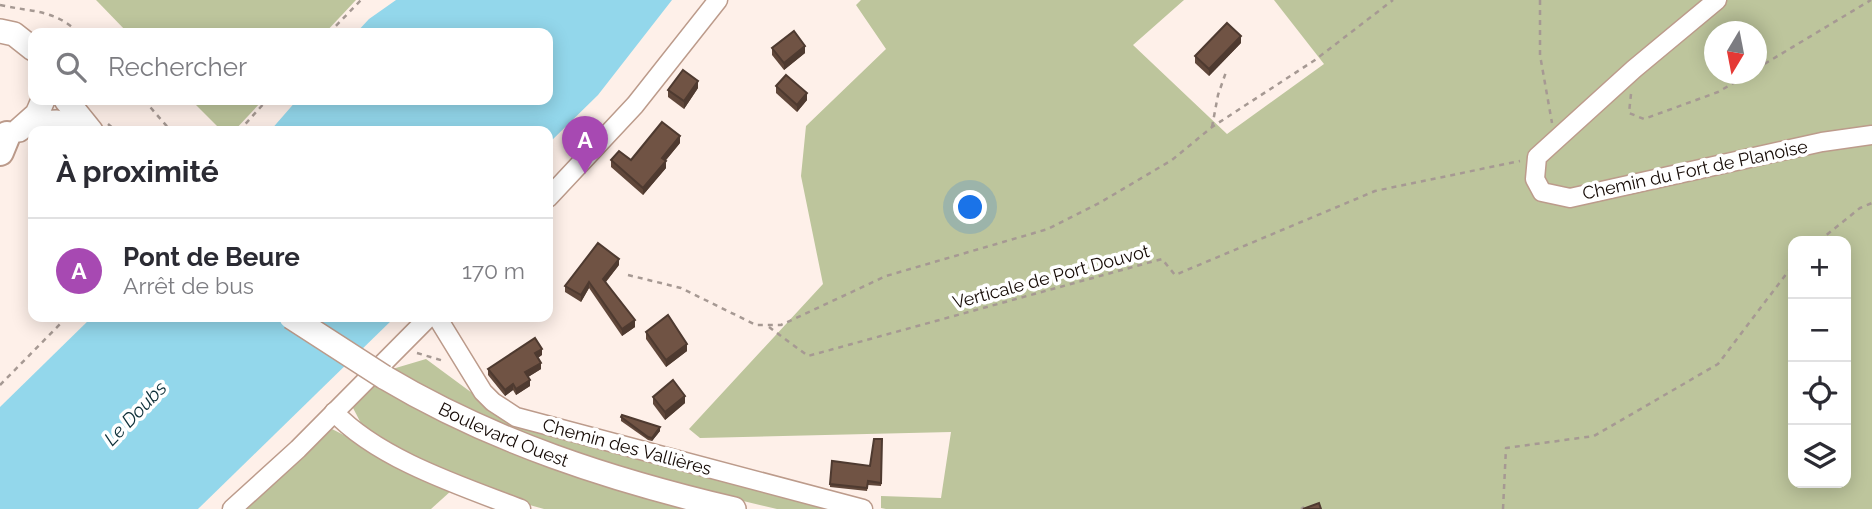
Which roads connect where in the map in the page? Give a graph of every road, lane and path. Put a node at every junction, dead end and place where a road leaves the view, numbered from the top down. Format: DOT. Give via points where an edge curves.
graph roads {
  1 [pos="361,0"];
  2 [pos="718,0"];
  3 [pos="1392,0"];
  4 [pos="1540,0"];
  5 [pos="1717,0"];
  6 [pos="1871,0"];
  7 [pos="0,5"];
  8 [pos="72,28"];
  9 [pos="334,28"];
  10 [pos="0,31"];
  11 [pos="28,44"];
  12 [pos="1767,62"];
  13 [pos="1634,69"];
  14 [pos="1226,72"];
  15 [pos="1731,84"];
  16 [pos="41,105"];
  17 [pos="70,105"];
  18 [pos="149,105"];
  19 [pos="262,105"];
  20 [pos="44,126"];
  21 [pos="72,126"];
  22 [pos="86,126"];
  23 [pos="167,126"];
  24 [pos="244,126"];
  25 [pos="1212,127"];
  26 [pos="28,131"];
  27 [pos="1872,135"];
  28 [pos="9,137"];
  29 [pos="1553,140"];
  30 [pos="1537,157"];
  31 [pos="553,193"];
  32 [pos="1872,203"];
  33 [pos="1825,236"];
  34 [pos="1788,272"];
  35 [pos="628,275"];
  36 [pos="62,322"];
  37 [pos="299,322"];
  38 [pos="424,322"];
  39 [pos="440,322"];
  40 [pos="769,327"];
  41 [pos="389,355"];
  42 [pos="468,369"];
  43 [pos="0,385"];
  44 [pos="334,412"];
  45 [pos="232,509"];
  46 [pos="521,509"];
  47 [pos="734,509"];
  48 [pos="863,509"];
  49 [pos="1503,509"];
  1 -- 9 [label="path"];
  2 -- 31 [label="street" via="635,105"];
  3 -- 25 [label="path" via="1315,60"];
  4 -- 29 [label="path" via="1540,55"];
  5 -- 13 [label="street"];
  6 -- 12 [label="path"];
  7 -- 8 [label="path" via="44,12"];
  10 -- 11 [label="main road"];
  13 -- 15 [label="path" via="1629,113 1644,119"];
  13 -- 29 [label="street"];
  14 -- 25 [label="path"];
  16 -- 28 [label="main road" via="37,114"];
  17 -- 22 [label="main road"];
  18 -- 23 [label="path"];
  19 -- 24 [label="path"];
  20 -- 21 [label="main road" via="57,122"];
  25 -- 40 [label="path" via="1172,160 1048,229 886,276 781,326"];
  26 -- 28 [label="main road"];
  27 -- 30 [label="street, Chemin du Fort de Planoise" via="1570,198 1542,192 1535,180"];
  29 -- 30 [label="street"];
  30 -- 40 [label="path, Verticale de Port Douvot" via="1376,191 1175,275 1162,259 808,356"];
  32 -- 33 [label="path"];
  34 -- 49 [label="path" via="1718,364 1594,436 1506,448"];
  35 -- 40 [label="path" via="681,288 744,320"];
  36 -- 43 [label="path"];
  37 -- 47 [label="main road, Boulevard Ouest, bridge" via="446,412 543,454 620,480"];
  38 -- 41 [label="street"];
  39 -- 42 [label="street, Chemin des Vallières"];
  41 -- 42 [label="path" via="426,355"];
  41 -- 44 [label="street"];
  42 -- 48 [label="street, Chemin des Vallières" via="493,402 528,421"];
  44 -- 45 [label="street"];
  44 -- 46 [label="street" via="374,445"];
}
